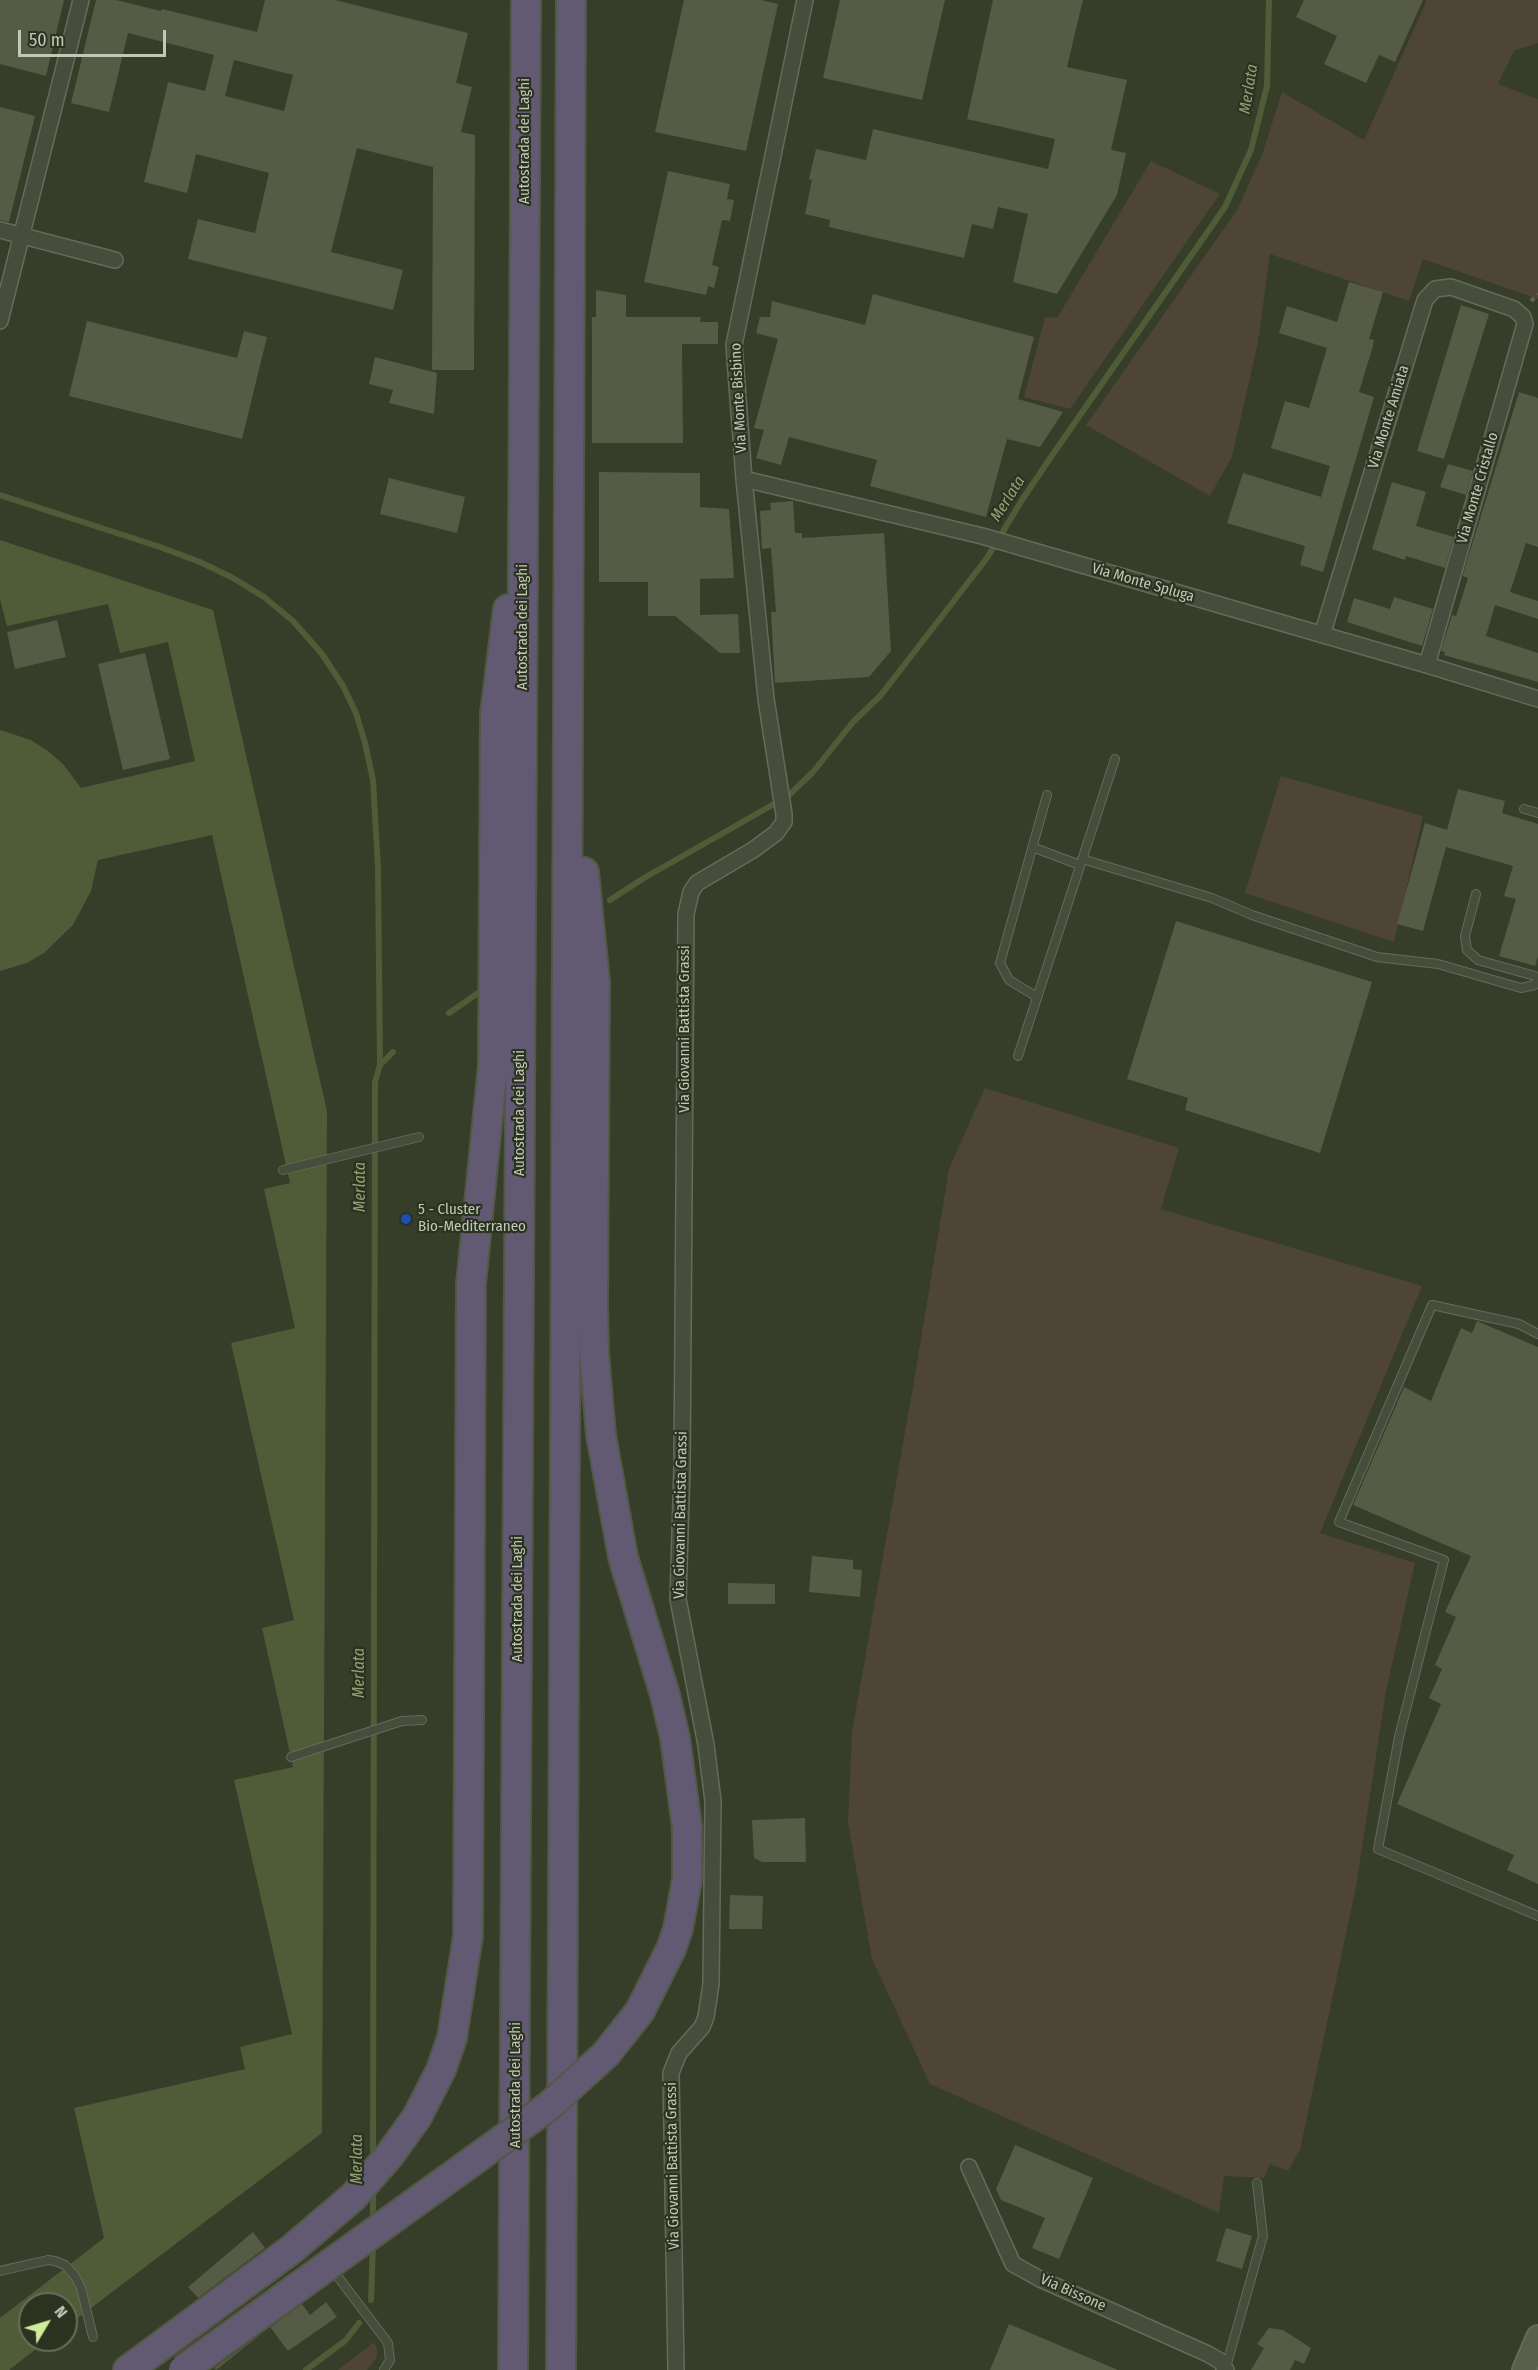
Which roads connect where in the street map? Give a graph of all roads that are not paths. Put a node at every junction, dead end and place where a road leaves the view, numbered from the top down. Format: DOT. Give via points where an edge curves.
graph roads {
  1 [pos="81,0"];
  2 [pos="526,0"];
  3 [pos="571,0"];
  4 [pos="805,0"];
  5 [pos="0,230"];
  6 [pos="22,235"];
  7 [pos="115,260"];
  8 [pos="1520,312"];
  9 [pos="0,321"];
  10 [pos="744,479"];
  11 [pos="524,484"];
  12 [pos="1322,635"];
  13 [pos="1426,665"];
  14 [pos="1538,699"];
  15 [pos="569,712"];
  16 [pos="771,730"];
  17 [pos="1115,759"];
  18 [pos="1047,795"];
  19 [pos="1524,809"];
  20 [pos="1538,813"];
  21 [pos="1032,847"];
  22 [pos="1081,862"];
  23 [pos="1476,894"];
  24 [pos="1538,978"];
  25 [pos="1037,997"];
  26 [pos="1018,1056"];
  27 [pos="419,1137"];
  28 [pos="283,1170"];
  29 [pos="1538,1334"];
  30 [pos="422,1720"];
  31 [pos="291,1757"];
  32 [pos="1538,1916"];
  33 [pos="969,2167"];
  34 [pos="1257,2184"];
  35 [pos="302,2248"];
  36 [pos="311,2249"];
  37 [pos="325,2259"];
  38 [pos="0,2271"];
  39 [pos="93,2337"];
  40 [pos="1536,2343"];
  41 [pos="1226,2369"];
  42 [pos="128,2370"];
  43 [pos="183,2370"];
  44 [pos="384,2370"];
  45 [pos="513,2370"];
  46 [pos="561,2370"];
  47 [pos="676,2370"];
  48 [pos="1524,2370"];
  1 -- 6 [label="street"];
  2 -- 11 [label="highway, Autostrada dei Laghi"];
  3 -- 15 [label="highway"];
  4 -- 10 [label="street, Via Monte Bisbino" via="734,345"];
  5 -- 6 [label="street"];
  6 -- 7 [label="street"];
  6 -- 9 [label="street"];
  8 -- 12 [label="street, Via Monte Amiata" via="1450,287 1435,289 1425,300"];
  8 -- 13 [label="street, Via Monte Cristallo" via="1523,332"];
  10 -- 12 [label="street, Via Monte Spluga" via="982,536"];
  10 -- 16 [label="street, Via Monte Bisbino"];
  11 -- 42 [label="highway" via="495,714 494,1065 471,1284 468,1936 458,2006 448,2048 430,2094 404,2137 368,2181 292,2249"];
  11 -- 45 [label="highway, Autostrada dei Laghi"];
  12 -- 13 [label="street, Via Monte Spluga"];
  13 -- 14 [label="street, Via Monte Spluga"];
  15 -- 43 [label="highway, bridge" via="595,983 593,1306 601,1435 623,1557 675,1738 687,1827 687,1880 680,1917 671,1949 640,2011 606,2054 549,2106"];
  15 -- 46 [label="highway"];
  16 -- 47 [label="street, Via Giovanni Battista Grassi" via="784,822 776,833 698,883 691,892 686,914 678,1599 713,1801 711,1984 706,2017 679,2054 671,2073"];
  17 -- 22 [label="lane"];
  18 -- 21 [label="lane"];
  19 -- 20 [label="lane"];
  21 -- 22 [label="lane"];
  21 -- 25 [label="lane" via="999,963 1009,980"];
  22 -- 24 [label="lane" via="1212,898 1377,957 1438,964 1521,988 1534,985"];
  22 -- 25 [label="lane"];
  23 -- 24 [label="lane" via="1465,936 1467,950 1478,960"];
  25 -- 26 [label="lane"];
  27 -- 28 [label="lane"];
  29 -- 32 [label="lane" via="1519,1324 1432,1305 1339,1522 1444,1560 1399,1737 1378,1849"];
  30 -- 31 [label="lane" via="402,1722"];
  33 -- 41 [label="street, Via Bissone" via="1013,2264 1208,2354"];
  34 -- 41 [label="lane" via="1263,2236"];
  35 -- 36 [label="lane"];
  37 -- 44 [label="lane" via="388,2343 390,2360"];
  38 -- 39 [label="lane" via="48,2260 65,2265 79,2285"];
  40 -- 48 [label="main road"];
}
